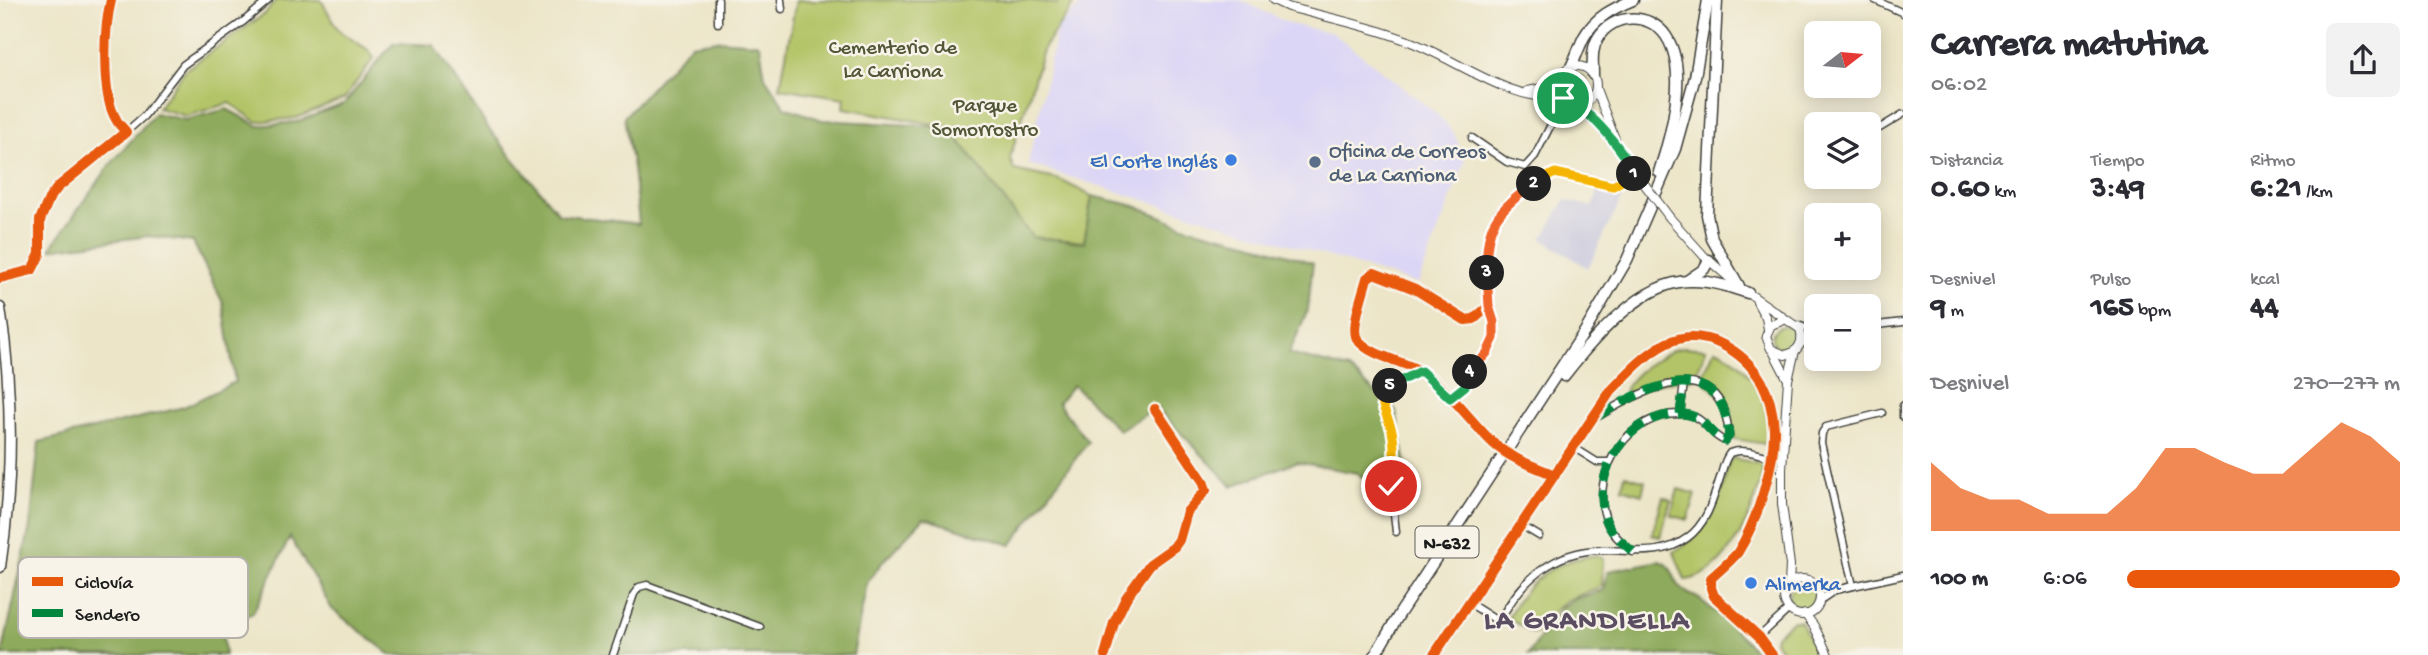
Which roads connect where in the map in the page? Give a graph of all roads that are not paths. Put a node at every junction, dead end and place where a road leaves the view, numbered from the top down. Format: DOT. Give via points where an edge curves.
graph roads {
  1 [pos="111,0"];
  2 [pos="269,0"];
  3 [pos="718,0"];
  4 [pos="781,0"];
  5 [pos="1273,0"];
  6 [pos="1633,0"];
  7 [pos="1708,0"];
  8 [pos="1717,0"];
  9 [pos="1875,0"];
  10 [pos="782,9"];
  11 [pos="1903,13"];
  12 [pos="718,23"];
  13 [pos="1570,67"];
  14 [pos="1593,75"];
  15 [pos="1560,77"];
  16 [pos="1595,88"];
  17 [pos="1521,92"];
  18 [pos="1564,99"];
  19 [pos="1574,104"];
  20 [pos="1903,114"];
  21 [pos="1881,127"];
  22 [pos="127,132"];
  23 [pos="1472,138"];
  24 [pos="1619,148"];
  25 [pos="1636,173"];
  26 [pos="1709,260"];
  27 [pos="1619,276"];
  28 [pos="0,278"];
  29 [pos="1688,280"];
  30 [pos="1747,292"];
  31 [pos="1489,306"];
  32 [pos="0,308"];
  33 [pos="1784,320"];
  34 [pos="1903,322"];
  35 [pos="1796,325"];
  36 [pos="1881,325"];
  37 [pos="1804,328"];
  38 [pos="1768,329"];
  39 [pos="1804,343"];
  40 [pos="1798,348"];
  41 [pos="1774,352"];
  42 [pos="1421,371"];
  43 [pos="1787,380"];
  44 [pos="1684,383"];
  45 [pos="1450,398"];
  46 [pos="1903,405"];
  47 [pos="1155,409"];
  48 [pos="1882,413"];
  49 [pos="1680,414"];
  50 [pos="1903,417"];
  51 [pos="1590,421"];
  52 [pos="1521,430"];
  53 [pos="1725,441"];
  54 [pos="1494,444"];
  55 [pos="1573,447"];
  56 [pos="1730,453"];
  57 [pos="1770,457"];
  58 [pos="1514,458"];
  59 [pos="1609,462"];
  60 [pos="1555,475"];
  61 [pos="1521,525"];
  62 [pos="1396,532"];
  63 [pos="1539,536"];
  64 [pos="1633,552"];
  65 [pos="1789,554"];
  66 [pos="0,568"];
  67 [pos="1903,575"];
  68 [pos="1810,582"];
  69 [pos="1789,584"];
  70 [pos="1853,586"];
  71 [pos="1835,590"];
  72 [pos="1469,603"];
  73 [pos="1817,605"];
  74 [pos="1789,610"];
  75 [pos="1805,614"];
  76 [pos="760,627"];
  77 [pos="1759,637"];
  78 [pos="1820,638"];
  79 [pos="613,655"];
  80 [pos="1105,655"];
  81 [pos="1375,655"];
  82 [pos="1434,655"];
  83 [pos="1772,655"];
  84 [pos="1828,655"];
  1 -- 22 [label="street" via="106,85 115,118"];
  2 -- 22 [label="street" via="183,65"];
  3 -- 12 [label="street"];
  4 -- 10 [label="street"];
  5 -- 17 [label="main road" via="1403,38"];
  6 -- 13 [label="highway" via="1592,25"];
  7 -- 27 [label="highway, N-632" via="1695,76 1675,149"];
  8 -- 30 [label="highway" via="1707,215 1716,248"];
  9 -- 11 [label="street"];
  13 -- 14 [label="main road" via="1581,67"];
  13 -- 15 [label="main road"];
  14 -- 16 [label="main road"];
  14 -- 27 [label="highway" via="1596,40 1620,20 1643,19 1666,35 1677,79 1674,111 1667,146"];
  15 -- 17 [label="main road" via="1542,89"];
  15 -- 18 [label="main road" via="1558,88"];
  16 -- 19 [label="main road" via="1588,100"];
  16 -- 24 [label="main road"];
  17 -- 18 [label="main road"];
  18 -- 19 [label="main road"];
  18 -- 23 [label="street" via="1525,167 1507,162"];
  19 -- 24 [label="main road"];
  20 -- 21 [label="street"];
  22 -- 28 [label="street" via="49,199 40,220 40,254 32,270"];
  24 -- 25 [label="main road"];
  25 -- 26 [label="main road, bridge"];
  25 -- 31 [label="street" via="1613,186 1555,173 1508,204 1493,223 1487,245"];
  26 -- 29 [label="highway"];
  26 -- 30 [label="main road"];
  27 -- 52 [label="highway, N-632"];
  29 -- 30 [label="highway"];
  29 -- 52 [label="highway" via="1650,293 1622,313 1576,360"];
  30 -- 33 [label="main road"];
  30 -- 38 [label="main road" via="1762,309"];
  31 -- 42 [label="street" via="1474,319 1465,320 1415,289 1374,273 1367,278 1354,330 1356,339"];
  31 -- 45 [label="street" via="1494,322 1491,346 1465,386"];
  32 -- 66 [label="highway" via="10,389"];
  33 -- 35 [label="main road"];
  33 -- 38 [label="main road"];
  34 -- 36 [label="street"];
  35 -- 37 [label="street"];
  35 -- 40 [label="main road" via="1801,334"];
  38 -- 41 [label="main road" via="1767,341"];
  39 -- 40 [label="street"];
  40 -- 41 [label="main road" via="1785,355"];
  40 -- 43 [label="main road"];
  41 -- 43 [label="main road"];
  42 -- 45 [label="street"];
  42 -- 62 [label="street" via="1381,394 1394,447 1391,486"];
  43 -- 65 [label="main road" via="1782,486"];
  44 -- 49 [label="street"];
  44 -- 51 [label="street" via="1656,387"];
  44 -- 53 [label="street" via="1696,382 1712,390 1728,420"];
  45 -- 54 [label="street"];
  46 -- 50 [label="street"];
  47 -- 80 [label="street" via="1206,491 1187,512 1174,547 1150,564 1126,598"];
  48 -- 70 [label="street" via="1826,427 1822,433"];
  49 -- 53 [label="street" via="1694,416"];
  49 -- 59 [label="street" via="1650,421 1624,439"];
  51 -- 55 [label="street"];
  51 -- 57 [label="street" via="1623,377 1668,342 1714,340 1738,355 1761,381 1772,409"];
  52 -- 81 [label="highway, N-632"];
  53 -- 56 [label="street"];
  55 -- 59 [label="street" via="1597,462"];
  55 -- 60 [label="street"];
  56 -- 57 [label="street"];
  56 -- 64 [label="street" via="1705,518 1689,537 1659,551"];
  57 -- 77 [label="street" via="1749,533 1736,555 1711,579 1714,596"];
  58 -- 60 [label="street"];
  59 -- 64 [label="street" via="1602,491 1604,510 1614,535"];
  60 -- 61 [label="street"];
  61 -- 63 [label="street"];
  61 -- 72 [label="street"];
  64 -- 72 [label="street" via="1592,551 1559,559 1518,590 1499,622"];
  65 -- 68 [label="main road"];
  65 -- 69 [label="main road"];
  67 -- 70 [label="street"];
  68 -- 69 [label="main road" via="1800,579"];
  68 -- 71 [label="street"];
  68 -- 73 [label="main road" via="1818,589"];
  69 -- 74 [label="main road" via="1784,594"];
  70 -- 71 [label="street"];
  71 -- 73 [label="street"];
  72 -- 82 [label="street"];
  73 -- 75 [label="main road"];
  73 -- 78 [label="main road"];
  74 -- 75 [label="main road"];
  74 -- 77 [label="street"];
  75 -- 78 [label="main road"];
  76 -- 79 [label="street" via="648,585 634,594"];
  77 -- 83 [label="street"];
  78 -- 84 [label="main road"];
}
